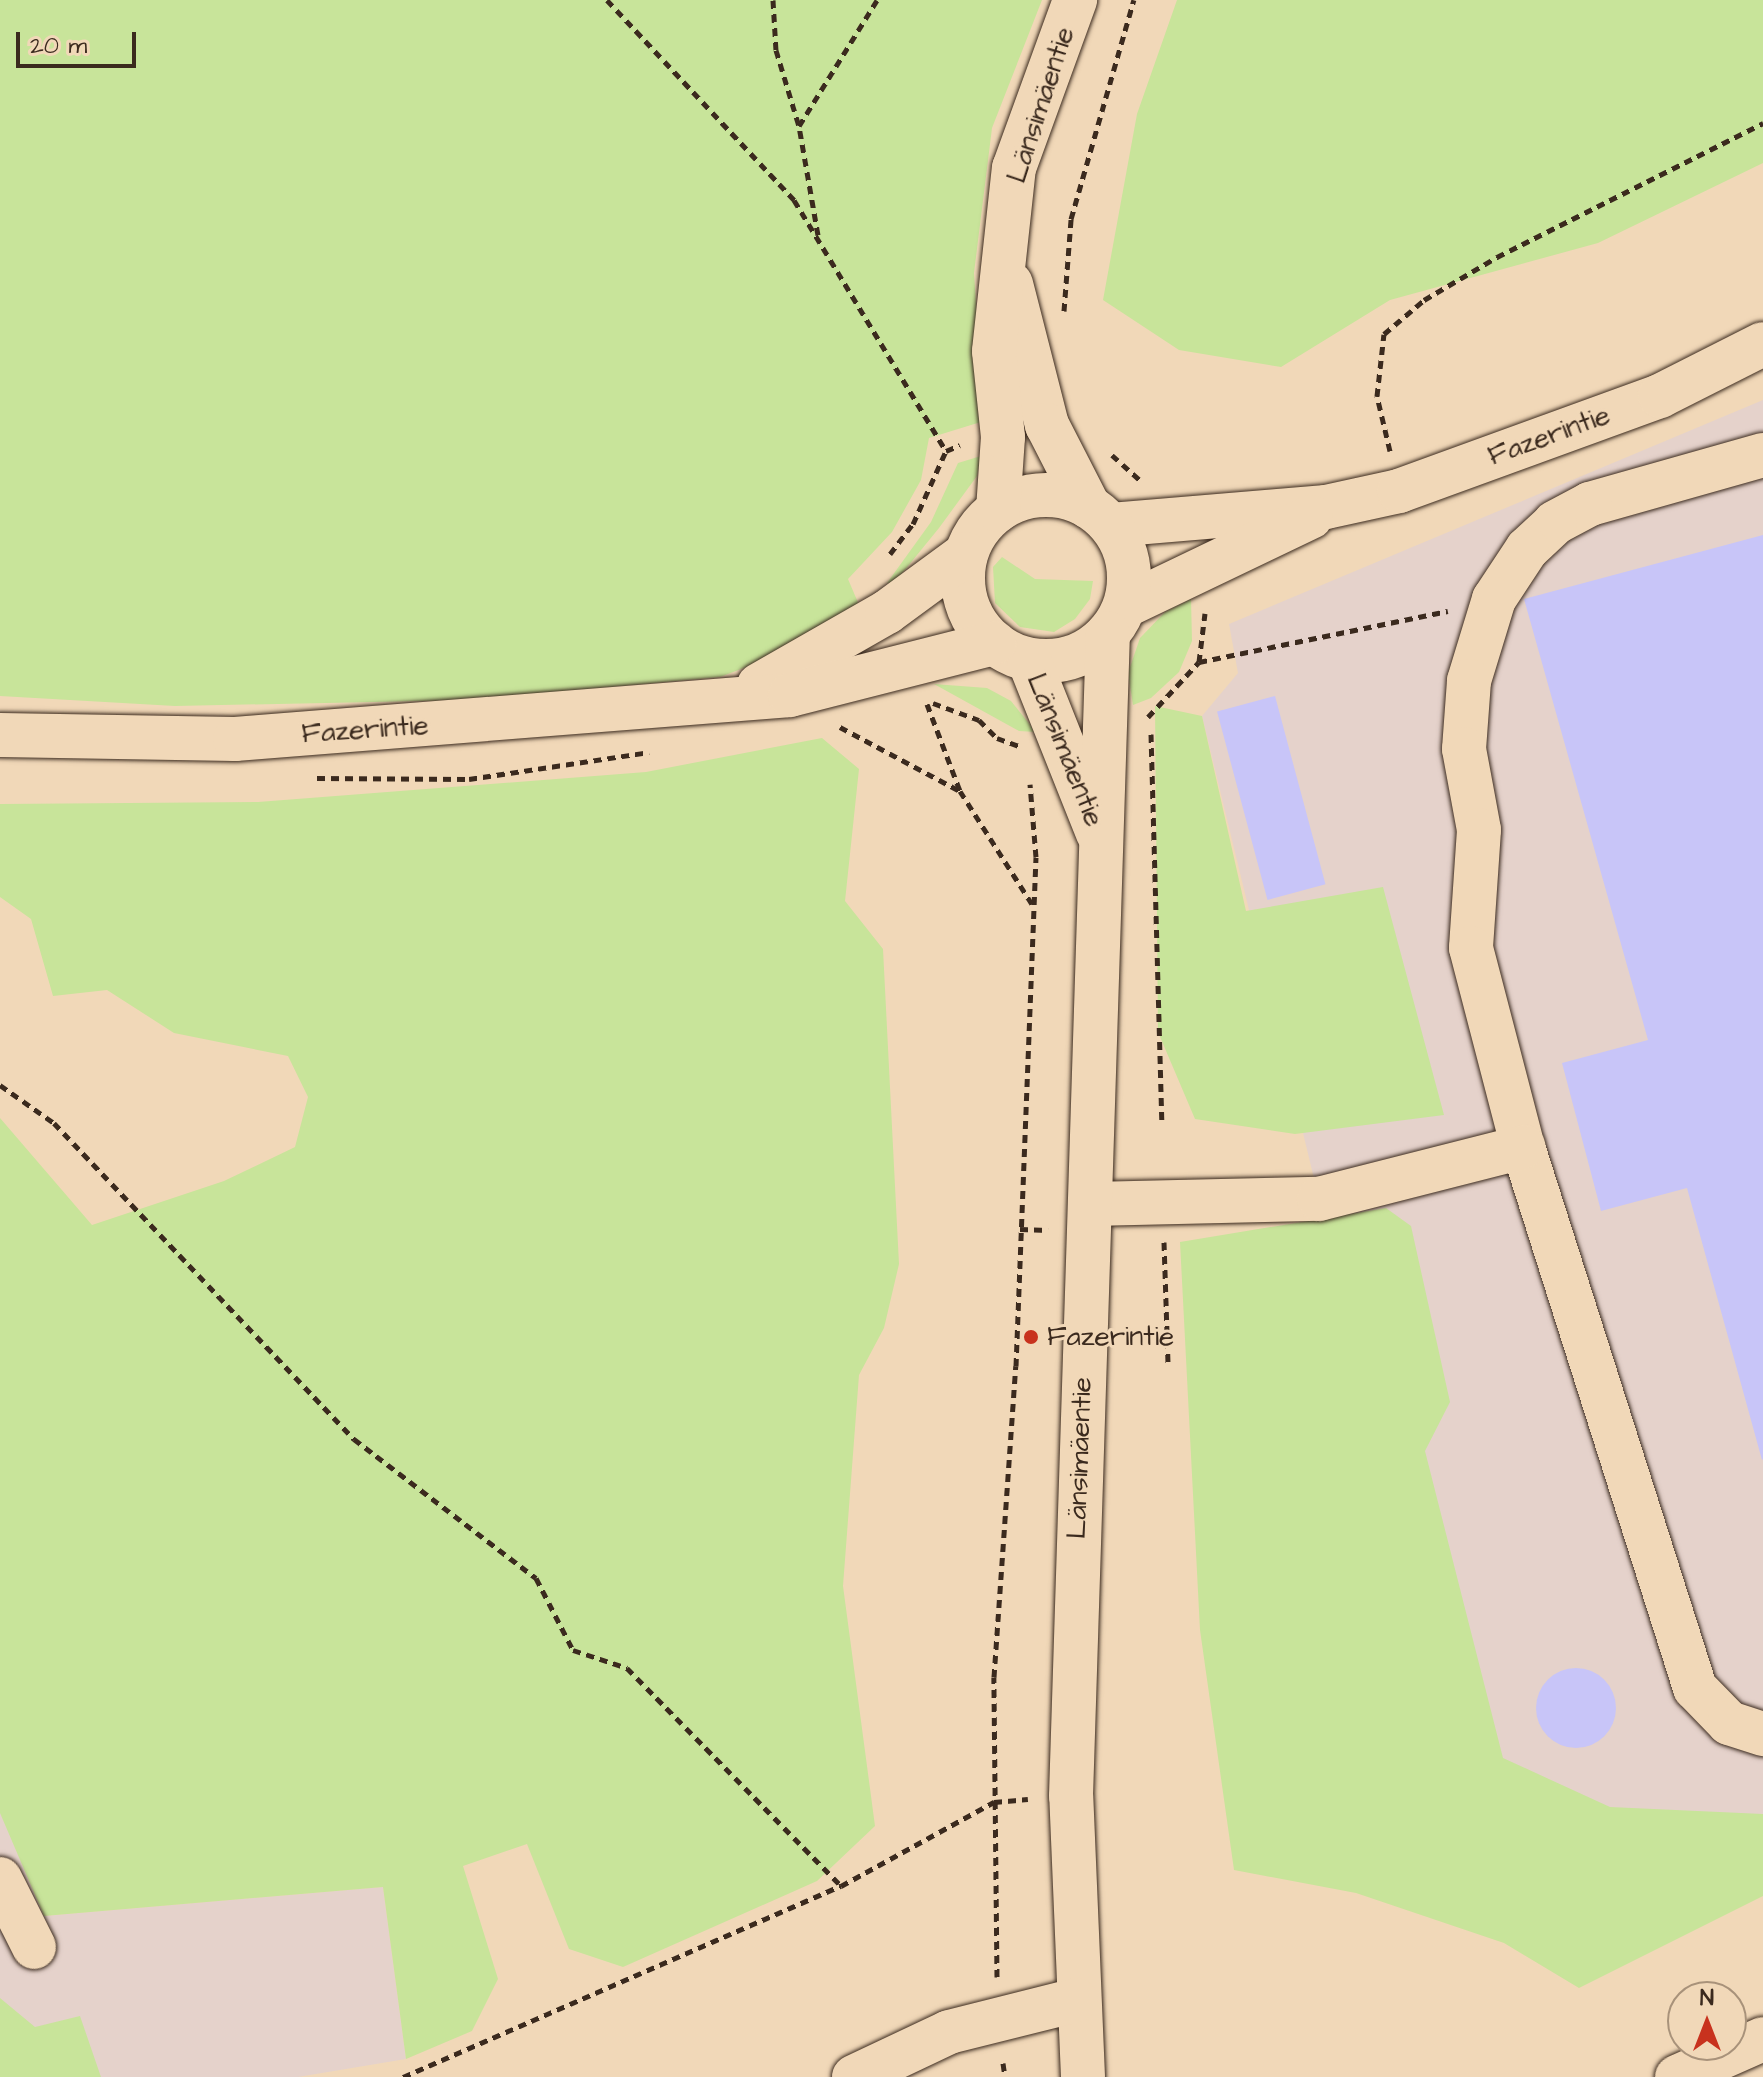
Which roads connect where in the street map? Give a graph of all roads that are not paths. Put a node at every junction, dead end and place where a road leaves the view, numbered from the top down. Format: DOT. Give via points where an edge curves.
graph roads {
  1 [pos="1075,0"];
  2 [pos="1005,259"];
  3 [pos="1763,344"];
  4 [pos="1763,455"];
  5 [pos="1326,507"];
  6 [pos="998,510"];
  7 [pos="1100,516"];
  8 [pos="966,554"];
  9 [pos="1116,620"];
  10 [pos="1011,652"];
  11 [pos="729,700"];
  12 [pos="0,735"];
  13 [pos="1100,839"];
  14 [pos="1523,1147"];
  15 [pos="1091,1204"];
  16 [pos="1763,1734"];
  17 [pos="0,1879"];
  18 [pos="34,1947"];
  19 [pos="1076,2000"];
  20 [pos="1763,2039"];
  21 [pos="854,2077"];
  22 [pos="1083,2077"];
  23 [pos="1677,2077"];
  1 -- 2 [label="main road, Länsimäentie" via="1014,168"];
  2 -- 6 [label="main road, Länsimäentie" via="994,351 1003,437"];
  2 -- 7 [label="main road, Länsimäentie" via="1047,425"];
  3 -- 5 [label="main road, Fazerintie" via="1660,396 1399,491"];
  4 -- 14 [label="main road" via="1590,504 1555,523 1527,549 1494,599 1469,681 1465,735 1479,830 1471,948"];
  5 -- 7 [label="main road, Fazerintie"];
  5 -- 9 [label="main road, Fazerintie" via="1276,538 1194,569"];
  6 -- 7 [label="main road" via="1027,497 1049,496"];
  6 -- 8 [label="main road"];
  7 -- 9 [label="main road, Länsimäentie" via="1130,578"];
  8 -- 10 [label="main road, Länsimäentie" via="963,587 973,617"];
  8 -- 11 [label="main road, Fazerintie" via="887,612"];
  9 -- 10 [label="main road, Länsimäentie" via="1084,652"];
  9 -- 13 [label="main road, Länsimäentie"];
  10 -- 11 [label="main road, Fazerintie" via="790,695"];
  10 -- 13 [label="main road, Länsimäentie"];
  11 -- 12 [label="main road, Fazerintie" via="235,739"];
  13 -- 15 [label="main road, Länsimäentie"];
  14 -- 15 [label="main road" via="1319,1199"];
  14 -- 16 [label="main road" via="1695,1688 1729,1723"];
  15 -- 19 [label="main road, Länsimäentie" via="1071,1796"];
  17 -- 18 [label="main road"];
  19 -- 21 [label="main road" via="999,2015"];
  19 -- 22 [label="main road, Länsimäentie"];
  20 -- 23 [label="main road"];
}
